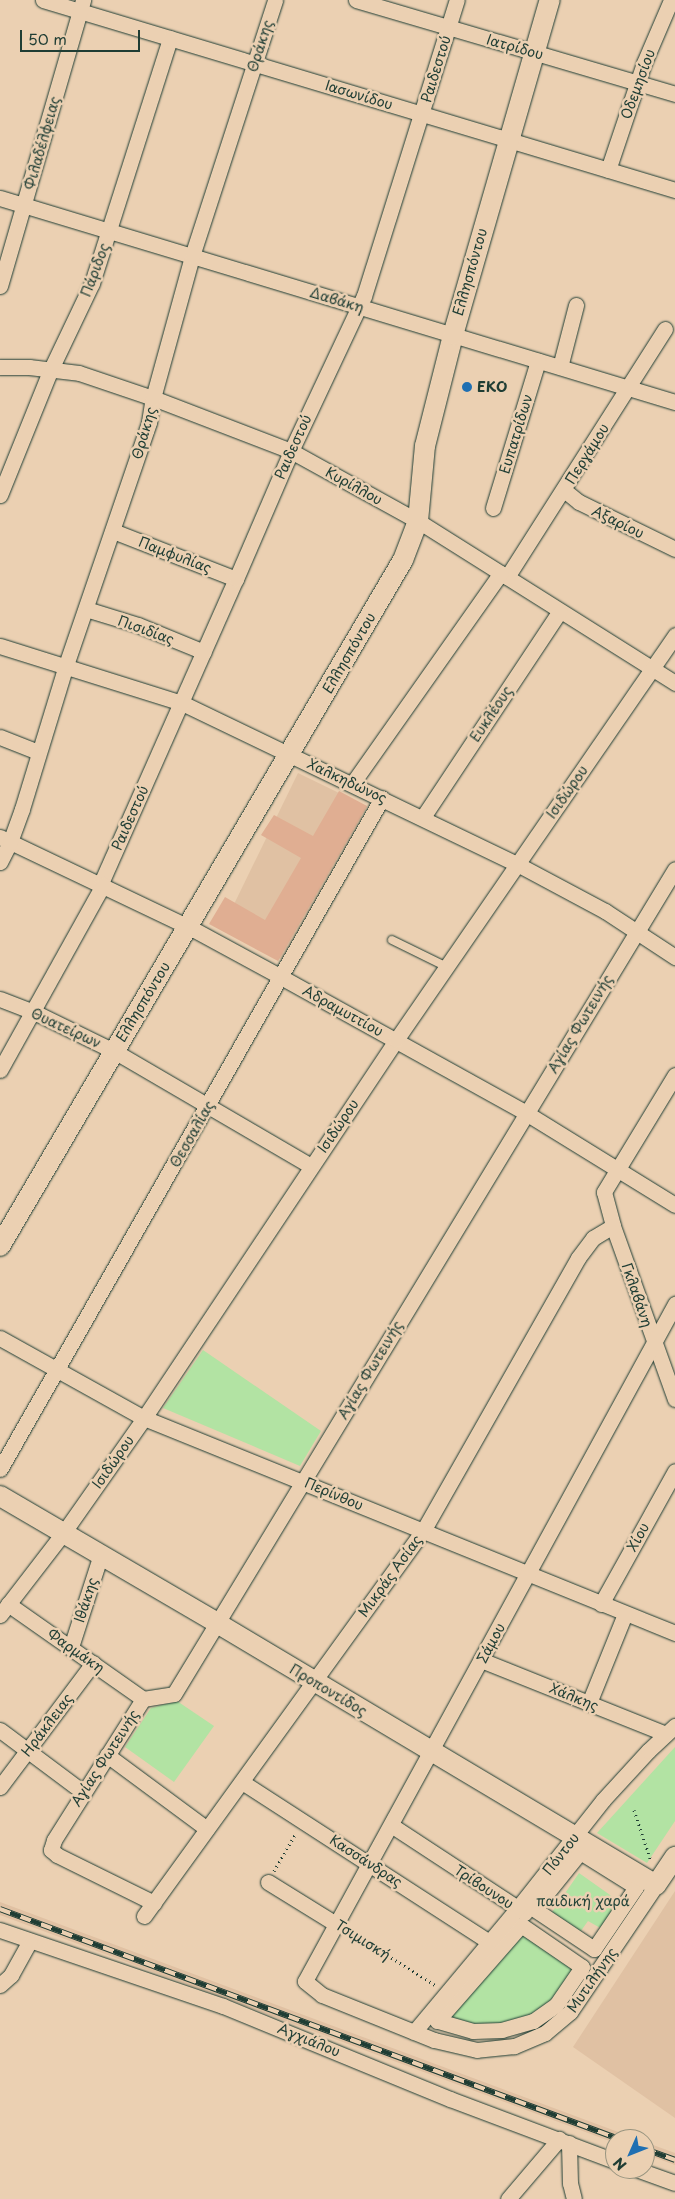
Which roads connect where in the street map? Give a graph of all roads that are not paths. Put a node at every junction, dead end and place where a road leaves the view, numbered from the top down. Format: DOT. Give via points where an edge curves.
graph roads {
  1 [pos="42,0"];
  2 [pos="275,0"];
  3 [pos="356,0"];
  4 [pos="457,0"];
  5 [pos="550,0"];
  6 [pos="671,0"];
  7 [pos="82,6"];
  8 [pos="448,28"];
  9 [pos="170,38"];
  10 [pos="533,52"];
  11 [pos="254,64"];
  12 [pos="638,82"];
  13 [pos="675,94"];
  14 [pos="423,114"];
  15 [pos="508,140"];
  16 [pos="608,170"];
  17 [pos="675,190"];
  18 [pos="0,198"];
  19 [pos="24,205"];
  20 [pos="110,231"];
  21 [pos="192,256"];
  22 [pos="0,286"];
  23 [pos="576,305"];
  24 [pos="358,306"];
  25 [pos="665,329"];
  26 [pos="453,335"];
  27 [pos="538,361"];
  28 [pos="0,367"];
  29 [pos="560,367"];
  30 [pos="51,369"];
  31 [pos="628,388"];
  32 [pos="153,398"];
  33 [pos="675,402"];
  34 [pos="291,451"];
  35 [pos="564,490"];
  36 [pos="0,494"];
  37 [pos="493,508"];
  38 [pos="418,521"];
  39 [pos="113,531"];
  40 [pos="675,549"];
  41 [pos="504,575"];
  42 [pos="236,579"];
  43 [pos="86,609"];
  44 [pos="560,610"];
  45 [pos="675,636"];
  46 [pos="0,646"];
  47 [pos="204,652"];
  48 [pos="66,665"];
  49 [pos="652,669"];
  50 [pos="675,683"];
  51 [pos="182,703"];
  52 [pos="0,737"];
  53 [pos="38,752"];
  54 [pos="290,754"];
  55 [pos="352,784"];
  56 [pos="382,798"];
  57 [pos="422,817"];
  58 [pos="5,839"];
  59 [pos="0,862"];
  60 [pos="517,864"];
  61 [pos="675,869"];
  62 [pos="102,884"];
  63 [pos="188,927"];
  64 [pos="637,930"];
  65 [pos="392,940"];
  66 [pos="675,957"];
  67 [pos="448,967"];
  68 [pos="281,977"];
  69 [pos="0,999"];
  70 [pos="32,1011"];
  71 [pos="396,1040"];
  72 [pos="114,1051"];
  73 [pos="0,1070"];
  74 [pos="675,1075"];
  75 [pos="208,1106"];
  76 [pos="526,1113"];
  77 [pos="311,1166"];
  78 [pos="617,1168"];
  79 [pos="675,1205"];
  80 [pos="613,1226"];
  81 [pos="0,1246"];
  82 [pos="675,1304"];
  83 [pos="0,1338"];
  84 [pos="654,1343"];
  85 [pos="58,1371"];
  86 [pos="675,1399"];
  87 [pos="144,1418"];
  88 [pos="0,1469"];
  89 [pos="675,1471"];
  90 [pos="303,1481"];
  91 [pos="0,1496"];
  92 [pos="423,1531"];
  93 [pos="64,1532"];
  94 [pos="101,1554"];
  95 [pos="527,1574"];
  96 [pos="601,1604"];
  97 [pos="4,1610"];
  98 [pos="625,1614"];
  99 [pos="218,1623"];
  100 [pos="675,1633"];
  101 [pos="71,1647"];
  102 [pos="481,1660"];
  103 [pos="93,1662"];
  104 [pos="313,1681"];
  105 [pos="143,1699"];
  106 [pos="589,1703"];
  107 [pos="0,1730"];
  108 [pos="670,1730"];
  109 [pos="28,1751"];
  110 [pos="432,1752"];
  111 [pos="107,1755"];
  112 [pos="242,1782"];
  113 [pos="0,1787"];
  114 [pos="83,1792"];
  115 [pos="391,1825"];
  116 [pos="207,1829"];
  117 [pos="578,1844"];
  118 [pos="675,1857"];
  119 [pos="370,1863"];
  120 [pos="649,1881"];
  121 [pos="268,1882"];
  122 [pos="154,1903"];
  123 [pos="517,1908"];
  124 [pos="144,1916"];
  125 [pos="336,1924"];
  126 [pos="0,1930"];
  127 [pos="30,1941"];
  128 [pos="489,1942"];
  129 [pos="603,1965"];
  130 [pos="582,1967"];
  131 [pos="305,1981"];
  132 [pos="0,1985"];
  133 [pos="414,2032"];
  134 [pos="564,2141"];
  135 [pos="605,2157"];
  136 [pos="655,2176"];
  137 [pos="675,2183"];
  138 [pos="508,2199"];
  139 [pos="574,2199"];
  1 -- 7 [label="street, Ιασωνίδου"];
  2 -- 11 [label="street, Θράκης"];
  3 -- 8 [label="street, Ιατρίδου"];
  4 -- 8 [label="street, Ραιδεστού"];
  5 -- 10 [label="street, Ελλησπόντου"];
  6 -- 12 [label="street, Οδεμησίου"];
  7 -- 9 [label="street, Ιασωνίδου"];
  7 -- 19 [label="street, Φιλαδέλφειας"];
  8 -- 10 [label="street, Ιατρίδου"];
  8 -- 14 [label="street, Ραιδεστού"];
  9 -- 11 [label="street, Ιασωνίδου"];
  9 -- 20 [label="street, Πάριδος"];
  10 -- 12 [label="street, Ιατρίδου"];
  10 -- 15 [label="street, Ελλησπόντου"];
  11 -- 14 [label="street, Ιασωνίδου"];
  11 -- 21 [label="street, Θράκης"];
  12 -- 13 [label="street, Ιατρίδου"];
  12 -- 16 [label="street, Οδεμησίου"];
  14 -- 15 [label="street, Ιασωνίδου"];
  14 -- 24 [label="street, Ραιδεστού"];
  15 -- 16 [label="street, Ιασωνίδου"];
  15 -- 26 [label="street, Ελλησπόντου"];
  16 -- 17 [label="street, Ιασωνίδου"];
  18 -- 19 [label="street, Δαβάκη"];
  19 -- 20 [label="street, Δαβάκη"];
  19 -- 22 [label="street, Φιλαδέλφειας"];
  20 -- 21 [label="street, Δαβάκη"];
  20 -- 30 [label="street, Πάριδος" via="92,283"];
  21 -- 24 [label="street, Δαβάκη"];
  21 -- 32 [label="street, Θράκης"];
  23 -- 29 [label="street"];
  24 -- 26 [label="street, Δαβάκη"];
  24 -- 34 [label="street, Ραιδεστού"];
  25 -- 31 [label="street, Περγάμου"];
  26 -- 27 [label="street, Δαβάκη"];
  26 -- 38 [label="street, Ελλησπόντου" via="425,446"];
  27 -- 29 [label="street, Δαβάκη"];
  27 -- 37 [label="street, Ευπατρίδων"];
  28 -- 30 [label="street, Κυρίλλου"];
  29 -- 31 [label="street, Δαβάκη"];
  30 -- 32 [label="street, Κυρίλλου" via="79,374"];
  30 -- 36 [label="street, Πάριδος"];
  31 -- 33 [label="street, Δαβάκη"];
  31 -- 35 [label="street, Περγάμου"];
  32 -- 34 [label="street, Κυρίλλου"];
  32 -- 39 [label="street, Θράκης" via="149,422"];
  34 -- 38 [label="street, Κυρίλλου"];
  34 -- 42 [label="street, Ραιδεστού"];
  35 -- 40 [label="street, Αξαρίου" via="579,502"];
  35 -- 41 [label="street, Περγάμου"];
  38 -- 41 [label="street, Κυρίλλου"];
  38 -- 54 [label="street, Ελλησπόντου" via="403,560"];
  39 -- 42 [label="street, Παμφυλίας"];
  39 -- 43 [label="street, Θράκης"];
  41 -- 44 [label="street, Κυρίλλου"];
  41 -- 55 [label="street, Περγάμου"];
  42 -- 47 [label="street, Ραιδεστού"];
  43 -- 47 [label="street, Πισιδίας"];
  43 -- 48 [label="street, Θράκης"];
  44 -- 49 [label="street, Κυρίλλου"];
  44 -- 57 [label="street, Ευκλέους"];
  45 -- 49 [label="street, Ισιδώρου"];
  46 -- 48 [label="street, Χαλκηδώνος"];
  47 -- 51 [label="street, Ραιδεστού"];
  48 -- 51 [label="street, Χαλκηδώνος"];
  48 -- 53 [label="street, Θράκης"];
  49 -- 50 [label="street, Κυρίλλου"];
  49 -- 60 [label="street, Ισιδώρου"];
  51 -- 54 [label="street, Χαλκηδώνος"];
  51 -- 62 [label="street, Ραιδεστού"];
  52 -- 53 [label="street"];
  53 -- 58 [label="street, Θράκης"];
  54 -- 55 [label="street, Χαλκηδώνος"];
  54 -- 63 [label="street, Ελλησπόντου"];
  55 -- 56 [label="street, Χαλκηδώνος"];
  56 -- 57 [label="street, Χαλκηδώνος"];
  56 -- 68 [label="street, Θεσσαλίας"];
  57 -- 60 [label="street, Χαλκηδώνος"];
  58 -- 59 [label="street, Θράκης"];
  58 -- 62 [label="street, Αδραμυττίου"];
  60 -- 64 [label="street, Χαλκηδώνος"];
  60 -- 67 [label="street, Ισιδώρου"];
  61 -- 64 [label="street, Αγίας Φωτεινής"];
  62 -- 63 [label="street, Αδραμυττίου"];
  62 -- 70 [label="street, Ραιδεστού"];
  63 -- 68 [label="street, Αδραμυττίου"];
  63 -- 72 [label="street, Ελλησπόντου"];
  64 -- 66 [label="street, Χαλκηδώνος"];
  64 -- 76 [label="street, Αγίας Φωτεινής"];
  65 -- 67 [label="lane"];
  67 -- 71 [label="street, Ισιδώρου"];
  68 -- 71 [label="street, Αδραμυττίου"];
  68 -- 75 [label="street, Θεσσαλίας"];
  69 -- 70 [label="street, Θυατείρων"];
  70 -- 72 [label="street, Θυατείρων"];
  70 -- 73 [label="street, Ραιδεστού"];
  71 -- 76 [label="street, Αδραμυττίου"];
  71 -- 77 [label="street, Ισιδώρου"];
  72 -- 75 [label="street, Θυατείρων"];
  72 -- 81 [label="street, Ελλησπόντου"];
  74 -- 78 [label="street"];
  75 -- 77 [label="street, Θυατείρων"];
  75 -- 85 [label="street, Θεσσαλίας"];
  76 -- 78 [label="street, Αδραμυττίου"];
  76 -- 90 [label="street, Αγίας Φωτεινής"];
  77 -- 87 [label="street, Ισιδώρου"];
  78 -- 79 [label="street, Αδραμυττίου"];
  78 -- 80 [label="street, Γκλαβάνη" via="604,1190"];
  80 -- 84 [label="street, Γκλαβάνη"];
  80 -- 92 [label="street, Μικράς Ασίας" via="593,1238 578,1258"];
  82 -- 84 [label="street, Σάμου"];
  83 -- 85 [label="street, Περίνθου"];
  84 -- 86 [label="street, Γκλαβάνη"];
  84 -- 95 [label="street, Σάμου"];
  85 -- 87 [label="street, Περίνθου"];
  85 -- 88 [label="street, Θεσσαλίας"];
  87 -- 90 [label="street, Περίνθου"];
  87 -- 93 [label="street, Ισιδώρου"];
  89 -- 96 [label="street, Χίου"];
  90 -- 92 [label="street, Περίνθου"];
  90 -- 99 [label="street, Αγίας Φωτεινής"];
  91 -- 93 [label="street, Προποντίδος"];
  92 -- 95 [label="street, Περίνθου"];
  92 -- 104 [label="street, Μικράς Ασίας"];
  93 -- 94 [label="street, Προποντίδος"];
  93 -- 97 [label="street, Ισιδώρου"];
  94 -- 99 [label="street, Προποντίδος"];
  94 -- 101 [label="street, Ιθάκης"];
  95 -- 96 [label="street, Περίνθου"];
  95 -- 102 [label="street, Σάμου"];
  96 -- 98 [label="street, Περίνθου"];
  97 -- 101 [label="street, Φαρμάκη"];
  98 -- 100 [label="street, Περίνθου"];
  98 -- 106 [label="street"];
  99 -- 104 [label="street, Προποντίδος"];
  99 -- 105 [label="street, Αγίας Φωτεινής" via="174,1694"];
  101 -- 103 [label="street, Φαρμάκη"];
  102 -- 106 [label="street, Χάλκης"];
  102 -- 110 [label="street, Σάμου"];
  103 -- 105 [label="street, Φαρμάκη"];
  103 -- 109 [label="street, Ηράκλειας"];
  104 -- 110 [label="street, Προποντίδος"];
  104 -- 112 [label="street, Μικράς Ασίας"];
  105 -- 111 [label="street, Αγίας Φωτεινής"];
  106 -- 108 [label="street, Χάλκης"];
  107 -- 109 [label="street"];
  108 -- 117 [label="street, Πόντου" via="625,1776"];
  109 -- 113 [label="street, Ηράκλειας"];
  109 -- 114 [label="street"];
  110 -- 115 [label="street, Σάμου"];
  110 -- 117 [label="street, Προποντίδος"];
  111 -- 114 [label="street, Αγίας Φωτεινής"];
  111 -- 116 [label="street"];
  112 -- 116 [label="street, Μικράς Ασίας"];
  112 -- 119 [label="street, Κασσάνδρας"];
  114 -- 122 [label="street, Αγίας Φωτεινής" via="54,1840 52,1850"];
  115 -- 119 [label="street, Σάμου"];
  115 -- 123 [label="street, Τρίβουνου"];
  116 -- 122 [label="street, Μικράς Ασίας"];
  117 -- 117 [label="street" via="534,1909 594,1949 636,1887"];
  117 -- 120 [label="street, Προποντίδος"];
  117 -- 123 [label="street, Πόντου"];
  118 -- 120 [label="street, Μυτιλήνης"];
  119 -- 125 [label="street, Σάμου"];
  119 -- 128 [label="street, Κασσάνδρας"];
  120 -- 129 [label="street, Μυτιλήνης"];
  121 -- 125 [label="street, Τσιμισκή"];
  122 -- 124 [label="street, Μικράς Ασίας"];
  123 -- 128 [label="street, Πόντου"];
  123 -- 129 [label="street, Τρίβουνου"];
  125 -- 131 [label="street, Σάμου"];
  126 -- 127 [label="street, Αγχιάλου"];
  127 -- 132 [label="street" via="11,1975"];
  127 -- 134 [label="street, Αγχιάλου" via="223,2006 450,2099"];
  128 -- 133 [label="street, Πόντου"];
  129 -- 133 [label="street, Μυτιλήνης" via="564,2020 525,2043 503,2049 476,2050"];
  130 -- 130 [label="street" via="521,1925 437,2021 480,2032 525,2025 556,2005"];
  131 -- 133 [label="street, Μυτιλήνης" via="322,1995"];
  134 -- 135 [label="street, Αγχιάλου"];
  134 -- 138 [label="street"];
  134 -- 139 [label="street"];
  136 -- 137 [label="street"];
}
